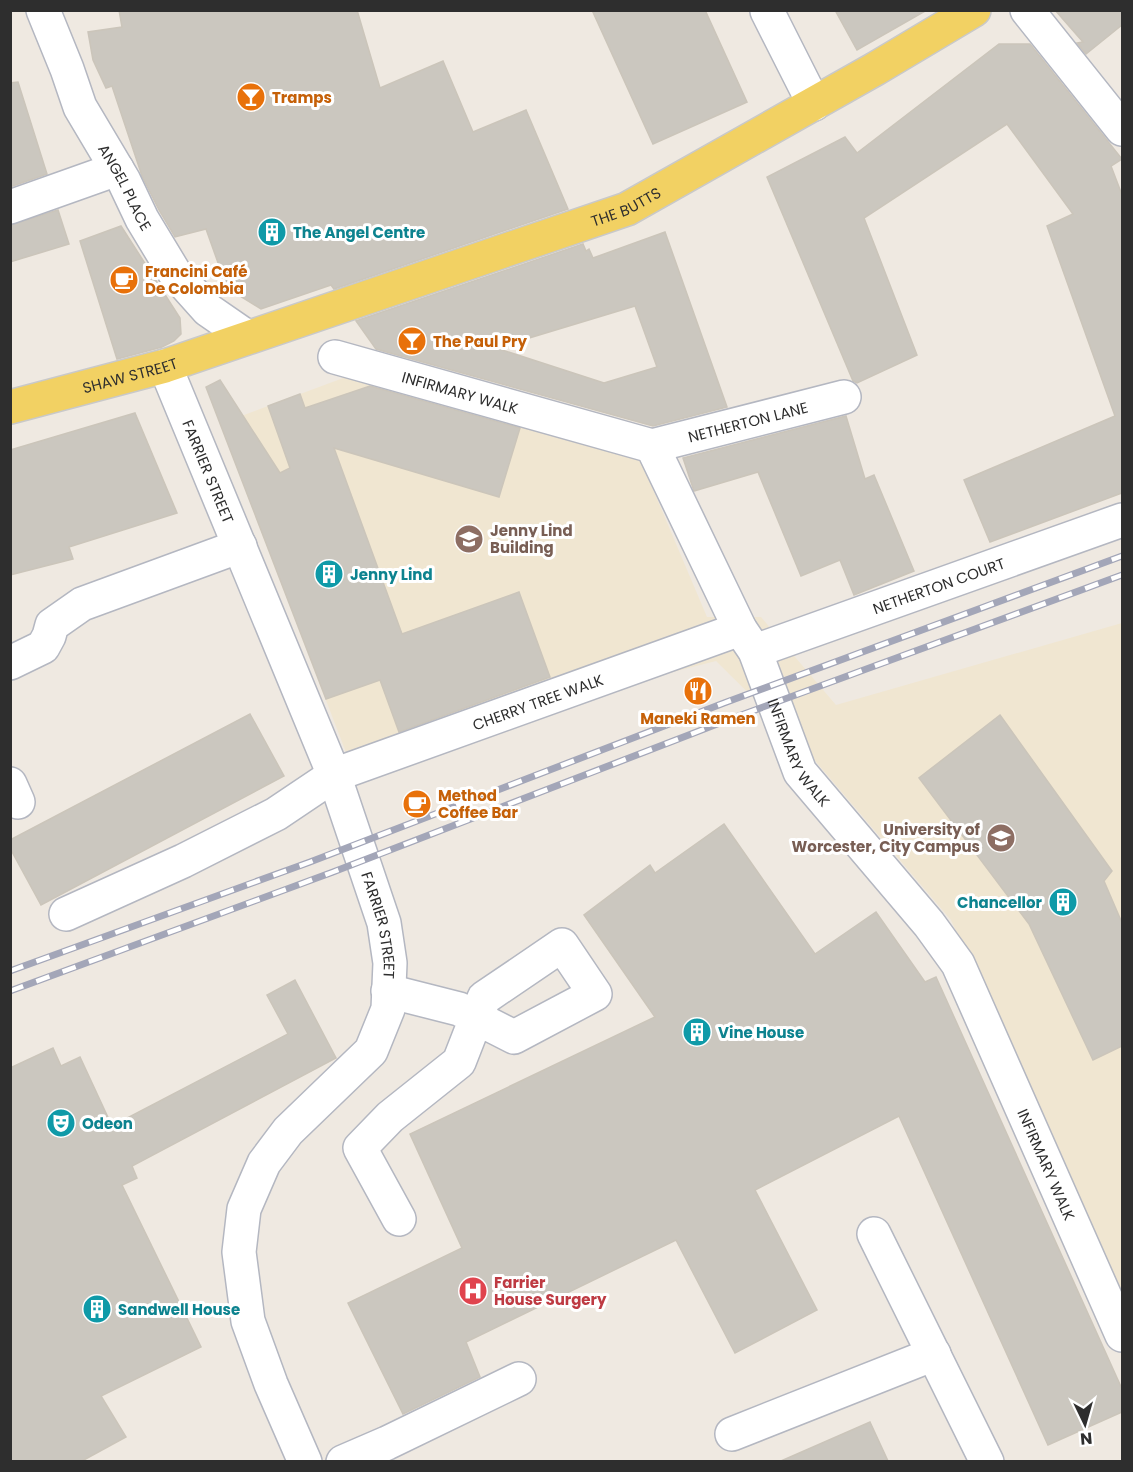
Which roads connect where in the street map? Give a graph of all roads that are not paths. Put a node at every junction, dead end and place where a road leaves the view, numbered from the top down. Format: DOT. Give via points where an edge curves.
graph roads {
  1 [pos="43,10"];
  2 [pos="974,10"];
  3 [pos="1027,10"];
  4 [pos="767,11"];
  5 [pos="814,104"];
  6 [pos="1122,129"];
  7 [pos="117,169"];
  8 [pos="10,207"];
  9 [pos="247,337"];
  10 [pos="335,357"];
  11 [pos="165,366"];
  12 [pos="844,397"];
  13 [pos="10,407"];
  14 [pos="652,446"];
  15 [pos="1122,520"];
  16 [pos="240,546"];
  17 [pos="748,640"];
  18 [pos="10,663"];
  19 [pos="334,776"];
  20 [pos="66,914"];
  21 [pos="388,991"];
  22 [pos="399,1219"];
  23 [pos="874,1234"];
  24 [pos="1122,1335"];
  25 [pos="934,1354"];
  26 [pos="519,1379"];
  27 [pos="732,1434"];
  28 [pos="305,1461"];
  29 [pos="343,1461"];
  30 [pos="987,1461"];
  1 -- 7 [label="street, ANGEL PLACE" via="80,107"];
  2 -- 5 [label="main road, THE BUTTS"];
  3 -- 6 [label="street"];
  4 -- 5 [label="street"];
  5 -- 9 [label="main road, THE BUTTS" via="627,209"];
  7 -- 8 [label="street"];
  7 -- 9 [label="street, ANGEL PLACE" via="174,272 208,310"];
  9 -- 11 [label="main road, SHAW STREET"];
  10 -- 14 [label="street, INFIRMARY WALK"];
  11 -- 13 [label="main road, SHAW STREET"];
  11 -- 16 [label="street, FARRIER STREET"];
  12 -- 14 [label="street, NETHERTON LANE"];
  14 -- 17 [label="street, INFIRMARY WALK"];
  15 -- 17 [label="street, NETHERTON COURT"];
  16 -- 18 [label="street" via="82,604 52,625 43,647"];
  16 -- 19 [label="street, FARRIER STREET"];
  17 -- 19 [label="street, CHERRY TREE WALK"];
  17 -- 24 [label="street, INFIRMARY WALK" via="800,772 929,924 958,964"];
  19 -- 20 [label="street, CHERRY TREE WALK" via="276,814"];
  19 -- 21 [label="street, FARRIER STREET" via="384,923 390,963"];
  21 -- 22 [label="street" via="459,1009 475,1018 459,1062 390,1117 360,1148"];
  21 -- 28 [label="street, FARRIER STREET" via="388,1009 371,1051 288,1131 264,1163 244,1209 238,1252 248,1321"];
  23 -- 25 [label="street"];
  25 -- 27 [label="street"];
  25 -- 30 [label="street"];
  26 -- 29 [label="street"];
}
